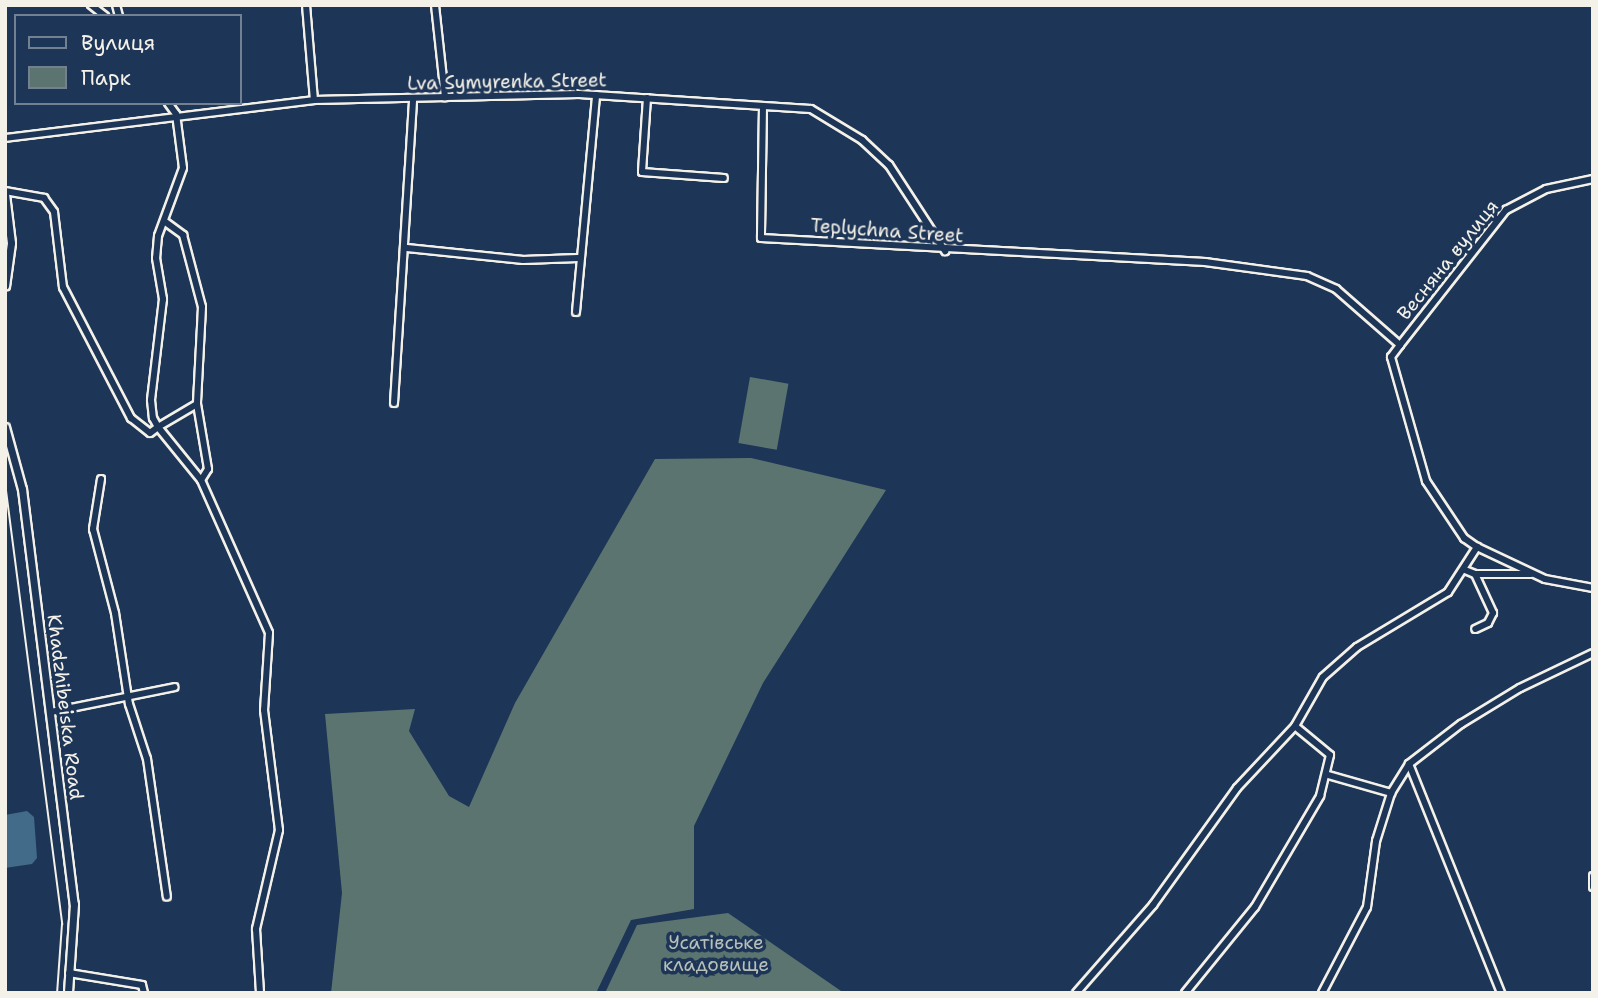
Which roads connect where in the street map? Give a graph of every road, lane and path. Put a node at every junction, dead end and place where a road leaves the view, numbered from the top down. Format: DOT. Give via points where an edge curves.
graph roads {
  1 [pos="306,5"];
  2 [pos="435,5"];
  3 [pos="596,95"];
  4 [pos="445,97"];
  5 [pos="647,98"];
  6 [pos="413,99"];
  7 [pos="314,100"];
  8 [pos="169,105"];
  9 [pos="763,106"];
  10 [pos="176,114"];
  11 [pos="5,138"];
  12 [pos="724,178"];
  13 [pos="1593,179"];
  14 [pos="5,192"];
  15 [pos="164,221"];
  16 [pos="407,248"];
  17 [pos="945,251"];
  18 [pos="578,258"];
  19 [pos="1186,260"];
  20 [pos="5,286"];
  21 [pos="576,312"];
  22 [pos="1400,345"];
  23 [pos="394,403"];
  24 [pos="197,404"];
  25 [pos="158,427"];
  26 [pos="5,428"];
  27 [pos="101,479"];
  28 [pos="201,480"];
  29 [pos="1464,538"];
  30 [pos="1477,547"];
  31 [pos="1468,555"];
  32 [pos="1465,570"];
  33 [pos="1475,574"];
  34 [pos="1533,574"];
  35 [pos="1592,590"];
  36 [pos="1475,629"];
  37 [pos="1593,653"];
  38 [pos="176,687"];
  39 [pos="130,699"];
  40 [pos="51,712"];
  41 [pos="1295,726"];
  42 [pos="1409,764"];
  43 [pos="1328,775"];
  44 [pos="1391,793"];
  45 [pos="1593,876"];
  46 [pos="1593,887"];
  47 [pos="167,897"];
  48 [pos="69,973"];
  49 [pos="68,993"];
  50 [pos="144,993"];
  51 [pos="260,993"];
  52 [pos="1076,993"];
  53 [pos="1185,993"];
  54 [pos="1322,993"];
  55 [pos="1502,993"];
  1 -- 7 [label="street"];
  2 -- 4 [label="street"];
  3 -- 4 [label="street, Lva Symyrenka Street"];
  3 -- 5 [label="street, Lva Symyrenka Street"];
  3 -- 18 [label="street"];
  4 -- 6 [label="street, Lva Symyrenka Street"];
  5 -- 9 [label="street, Lva Symyrenka Street"];
  5 -- 12 [label="street" via="642,172"];
  6 -- 7 [label="street, Lva Symyrenka Street"];
  6 -- 16 [label="street"];
  7 -- 10 [label="street, Lva Symyrenka Street"];
  8 -- 10 [label="street"];
  9 -- 17 [label="street, Lva Symyrenka Street" via="811,109 862,140 889,165"];
  9 -- 17 [label="street, Teplychna Street" via="761,237"];
  10 -- 11 [label="street, Lva Symyrenka Street"];
  10 -- 15 [label="street" via="183,168"];
  13 -- 22 [label="street, Весняна вулиця" via="1532,194 1506,210"];
  14 -- 20 [label="street" via="11,243"];
  14 -- 25 [label="street" via="44,198 54,212 58,271 70,303 117,382 131,418 150,433"];
  15 -- 24 [label="street" via="183,234 202,307"];
  15 -- 25 [label="street" via="156,258 163,299 150,400"];
  16 -- 18 [label="street" via="523,260"];
  16 -- 23 [label="street"];
  17 -- 19 [label="street, Teplychna Street"];
  18 -- 21 [label="street"];
  19 -- 22 [label="street, Весняна вулиця" via="1307,276 1326,283"];
  22 -- 29 [label="street" via="1391,357 1417,458 1426,481"];
  24 -- 25 [label="street"];
  24 -- 28 [label="street" via="208,469"];
  25 -- 28 [label="street"];
  26 -- 40 [label="street, Khadzhibeiska Road" via="22,489"];
  27 -- 39 [label="street" via="93,529 115,613"];
  28 -- 51 [label="street" via="268,633 264,710 279,830 256,929"];
  29 -- 30 [label="street"];
  29 -- 31 [label="street"];
  30 -- 31 [label="street"];
  30 -- 34 [label="street"];
  31 -- 32 [label="street"];
  32 -- 33 [label="street"];
  32 -- 41 [label="street" via="1437,600 1340,660 1314,688"];
  33 -- 34 [label="street"];
  33 -- 36 [label="street" via="1493,614 1488,623"];
  34 -- 35 [label="street"];
  37 -- 42 [label="street" via="1473,716"];
  38 -- 39 [label="street"];
  39 -- 40 [label="street"];
  39 -- 47 [label="street" via="155,796"];
  40 -- 48 [label="street, Khadzhibeiska Road" via="74,904"];
  41 -- 43 [label="street" via="1330,755"];
  41 -- 52 [label="street" via="1237,788 1146,914"];
  42 -- 44 [label="street"];
  42 -- 55 [label="street"];
  43 -- 44 [label="street"];
  43 -- 53 [label="street" via="1273,880"];
  44 -- 54 [label="street" via="1376,841 1367,907"];
  45 -- 46 [label="street"];
  48 -- 49 [label="street, Khadzhibeiska Road"];
  48 -- 50 [label="street" via="142,985"];
}
